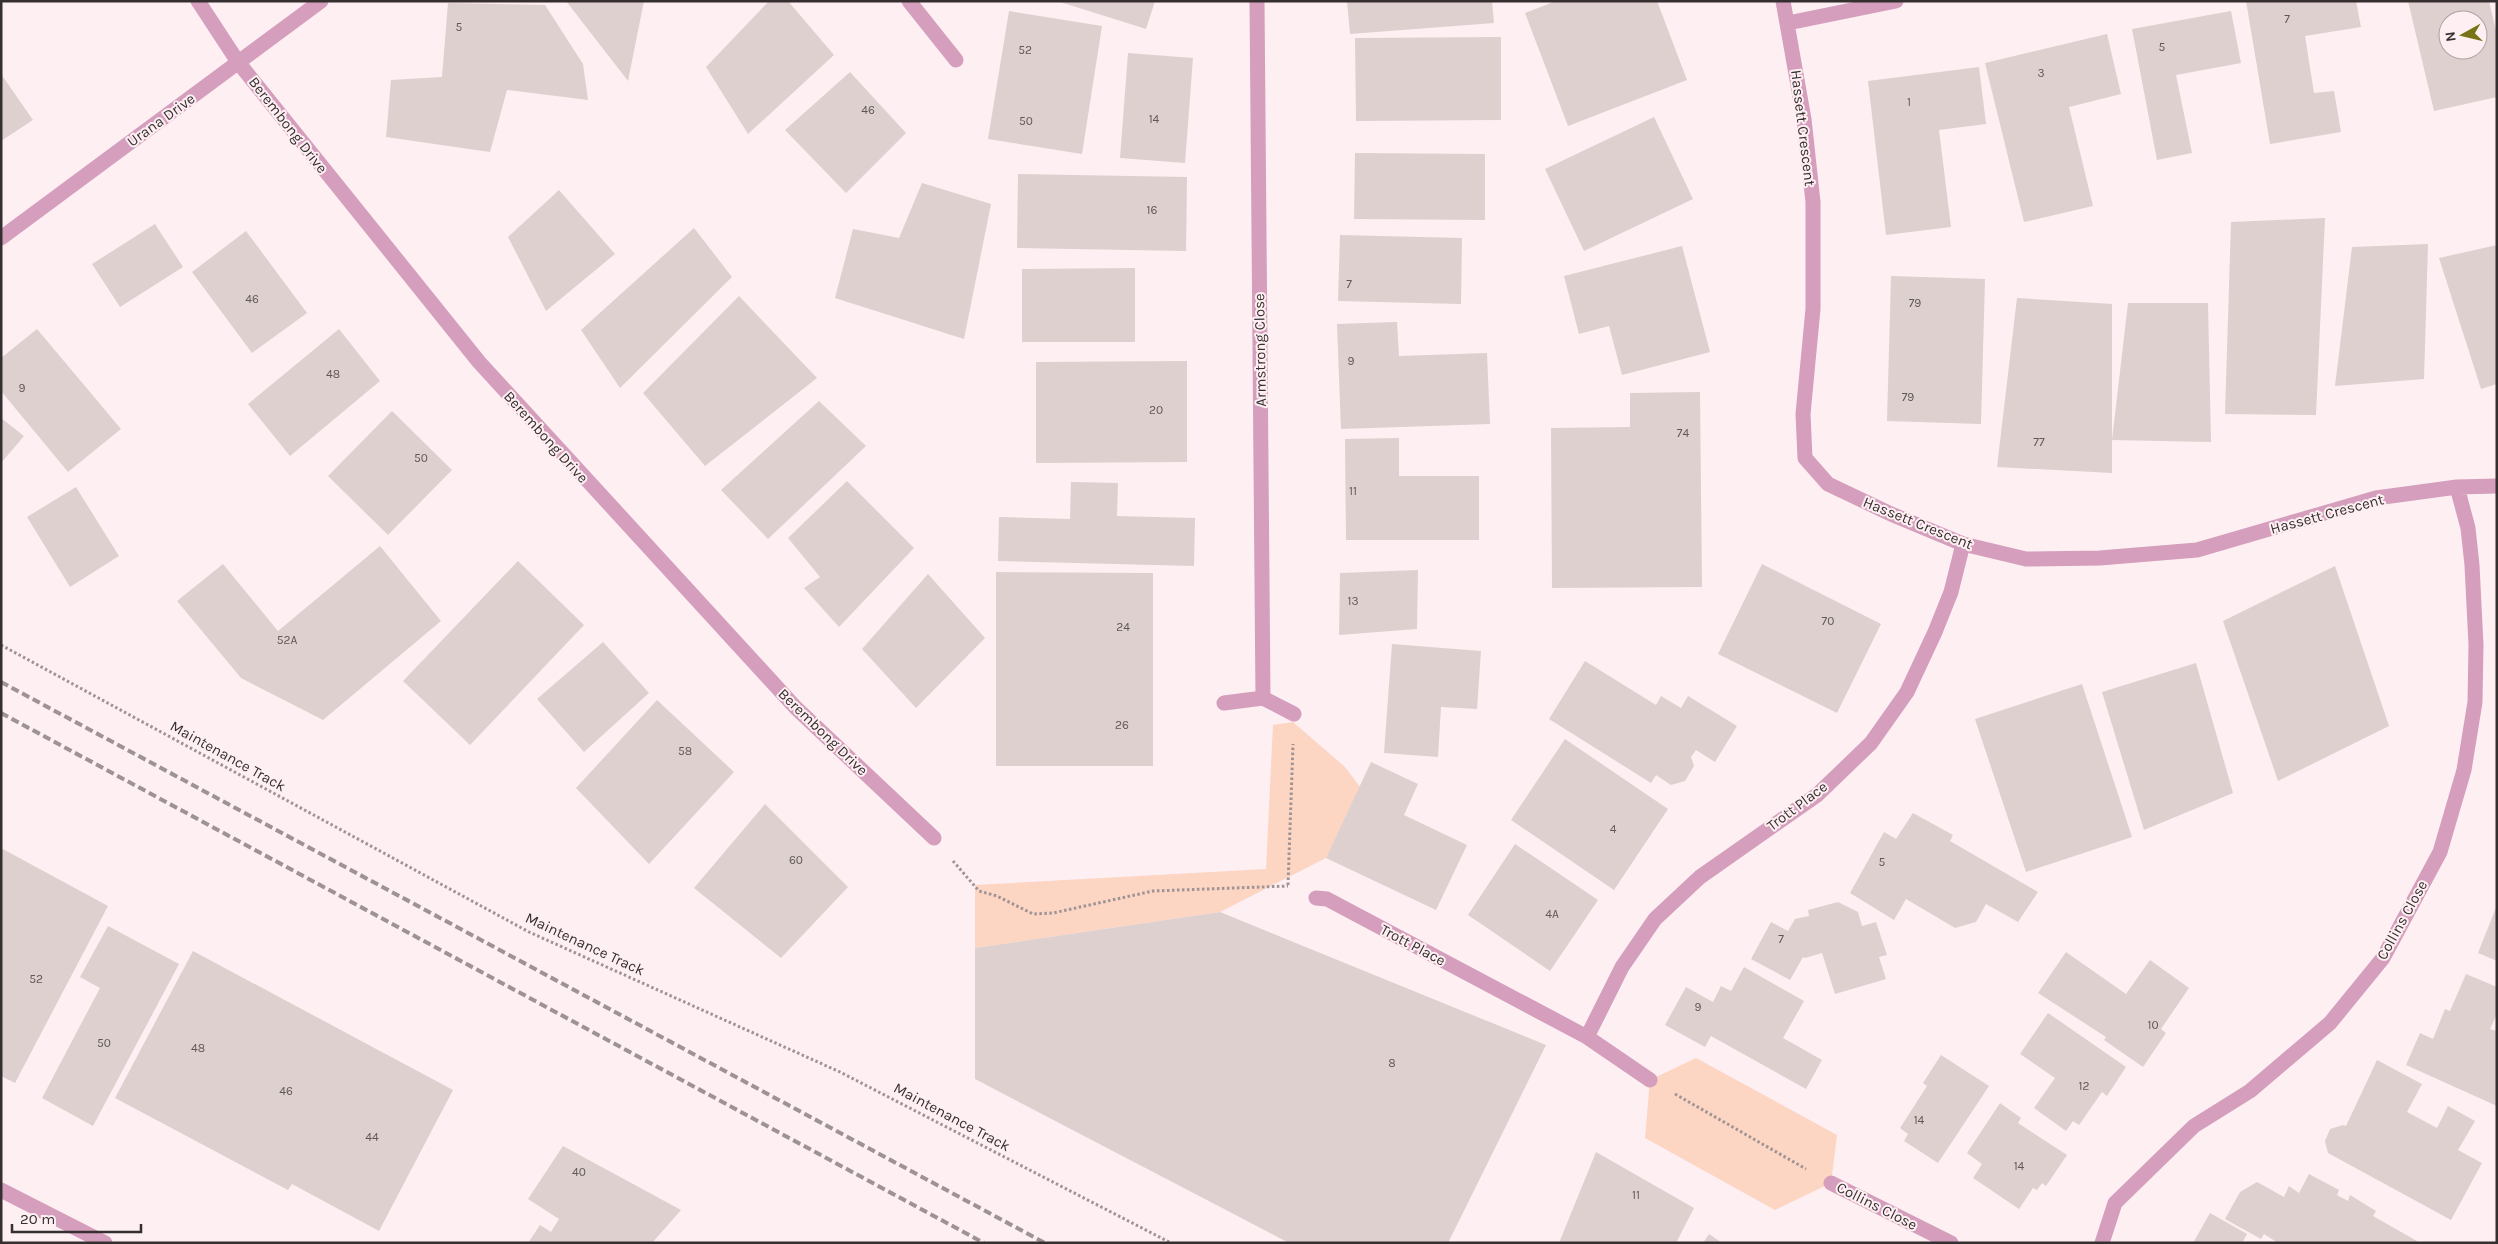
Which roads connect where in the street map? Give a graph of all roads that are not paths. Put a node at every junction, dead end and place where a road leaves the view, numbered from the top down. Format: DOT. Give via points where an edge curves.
graph roads {
  1 [pos="198,1"];
  2 [pos="321,1"];
  3 [pos="909,1"];
  4 [pos="1257,1"];
  5 [pos="1783,1"];
  6 [pos="1896,1"];
  7 [pos="1788,23"];
  8 [pos="956,60"];
  9 [pos="238,62"];
  10 [pos="1,238"];
  11 [pos="2497,486"];
  12 [pos="2457,487"];
  13 [pos="1963,544"];
  14 [pos="1263,698"];
  15 [pos="1224,704"];
  16 [pos="1294,714"];
  17 [pos="934,838"];
  18 [pos="1316,898"];
  19 [pos="1587,1037"];
  20 [pos="1650,1080"];
  21 [pos="1831,1183"];
  22 [pos="1,1190"];
  23 [pos="105,1243"];
  24 [pos="1951,1243"];
  25 [pos="2102,1243"];
  1 -- 9 [label="street, Berembong Drive"];
  2 -- 9 [label="street, Urana Drive"];
  3 -- 8 [label="street"];
  4 -- 14 [label="street, Armstrong Close"];
  5 -- 7 [label="street, Hassett Crescent"];
  6 -- 7 [label="street"];
  7 -- 13 [label="street, Hassett Crescent" via="1804,119 1812,202 1813,309 1804,414 1805,458 1828,484"];
  9 -- 10 [label="street, Urana Drive"];
  9 -- 17 [label="street, Berembong Drive" via="478,362 796,708"];
  11 -- 12 [label="street, Hassett Crescent"];
  12 -- 13 [label="street, Hassett Crescent" via="2376,498 2197,550 2100,558 2026,559"];
  12 -- 25 [label="street, Collins Close" via="2468,528 2472,565 2475,702 2464,770 2440,852 2383,958 2330,1023 2250,1091 2194,1126 2115,1203"];
  13 -- 19 [label="street, Trott Place" via="1951,592 1935,632 1907,692 1871,743 1817,795 1700,877 1655,918 1622,967"];
  14 -- 15 [label="street"];
  14 -- 16 [label="street"];
  18 -- 19 [label="street, Trott Place" via="1327,900"];
  19 -- 20 [label="street, Trott Place"];
  21 -- 24 [label="street, Collins Close"];
  22 -- 23 [label="street"];
}
